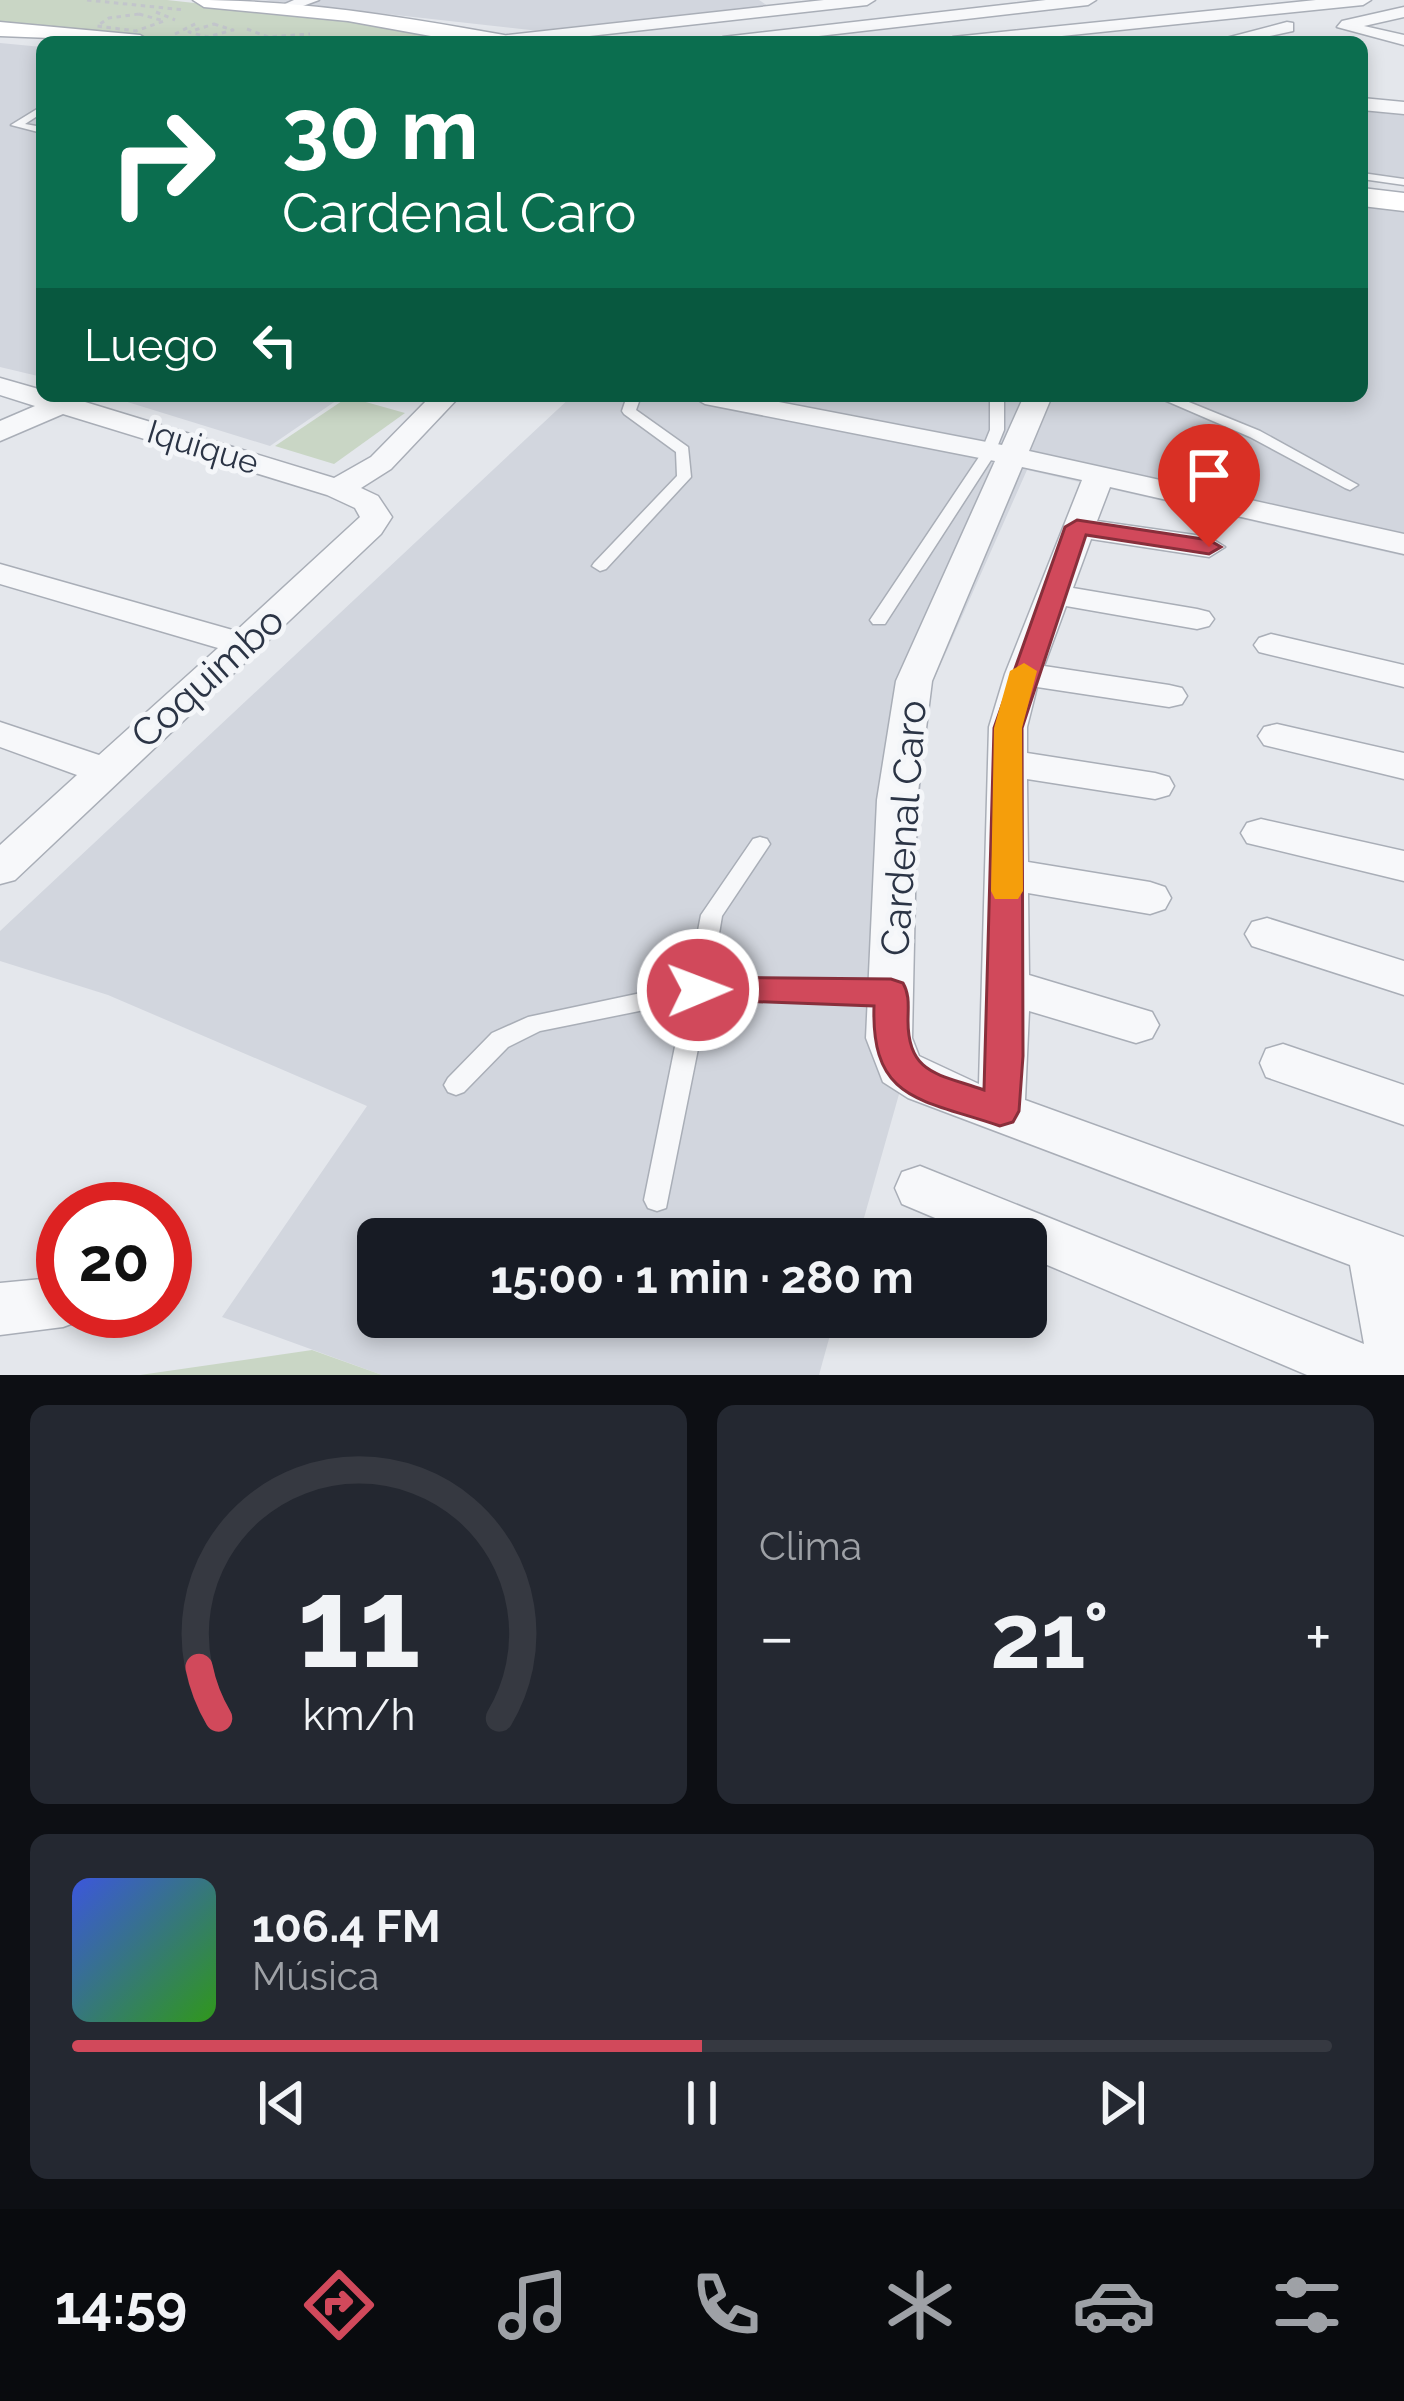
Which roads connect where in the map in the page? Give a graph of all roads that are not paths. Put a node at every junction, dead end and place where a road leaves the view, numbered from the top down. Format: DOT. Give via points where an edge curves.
graph roads {
  1 [pos="311,0"];
  2 [pos="868,0"];
  3 [pos="1088,0"];
  4 [pos="1363,0"];
  5 [pos="1383,0"];
  6 [pos="806,3"];
  7 [pos="198,8"];
  8 [pos="284,8"];
  9 [pos="1404,12"];
  10 [pos="0,29"];
  11 [pos="554,35"];
  12 [pos="131,36"];
  13 [pos="469,36"];
  14 [pos="547,36"];
  15 [pos="563,36"];
  16 [pos="776,36"];
  17 [pos="1012,36"];
  18 [pos="1247,36"];
  19 [pos="1404,40"];
  20 [pos="1368,105"];
  21 [pos="1404,108"];
  22 [pos="36,112"];
  23 [pos="36,129"];
  24 [pos="1368,182"];
  25 [pos="1404,186"];
  26 [pos="1368,198"];
  27 [pos="1404,202"];
  28 [pos="0,386"];
  29 [pos="30,394"];
  30 [pos="36,395"];
  31 [pos="67,402"];
  32 [pos="77,402"];
  33 [pos="440,402"];
  34 [pos="632,402"];
  35 [pos="736,402"];
  36 [pos="997,402"];
  37 [pos="1034,402"];
  38 [pos="1177,402"];
  39 [pos="0,410"];
  40 [pos="0,432"];
  41 [pos="1001,454"];
  42 [pos="1099,476"];
  43 [pos="1350,485"];
  44 [pos="338,489"];
  45 [pos="1077,527"];
  46 [pos="1400,542"];
  47 [pos="1209,547"];
  48 [pos="600,566"];
  49 [pos="0,574"];
  50 [pos="1052,594"];
  51 [pos="1197,619"];
  52 [pos="879,620"];
  53 [pos="243,644"];
  54 [pos="1271,645"];
  55 [pos="1023,674"];
  56 [pos="1404,676"];
  57 [pos="1169,696"];
  58 [pos="0,734"];
  59 [pos="1277,736"];
  60 [pos="1006,763"];
  61 [pos="1404,766"];
  62 [pos="104,771"];
  63 [pos="1155,786"];
  64 [pos="1261,833"];
  65 [pos="760,844"];
  66 [pos="1404,866"];
  67 [pos="0,869"];
  68 [pos="1007,874"];
  69 [pos="1150,898"];
  70 [pos="1267,934"];
  71 [pos="1404,979"];
  72 [pos="1005,986"];
  73 [pos="698,990"];
  74 [pos="891,992"];
  75 [pos="1136,1024"];
  76 [pos="1283,1063"];
  77 [pos="456,1085"];
  78 [pos="1404,1105"];
  79 [pos="1000,1111"];
  80 [pos="920,1188"];
  81 [pos="657,1200"];
  82 [pos="1389,1256"];
  83 [pos="36,1304"];
  84 [pos="0,1309"];
  85 [pos="1373,1375"];
  86 [pos="1397,1375"];
  1 -- 8 [label="street"];
  2 -- 6 [label="street"];
  3 -- 16 [label="street"];
  4 -- 17 [label="street"];
  5 -- 18 [label="street"];
  6 -- 11 [label="street"];
  7 -- 8 [label="street"];
  8 -- 13 [label="street"];
  9 -- 19 [label="street" via="1345,27"];
  10 -- 12 [label="street"];
  11 -- 14 [label="street"];
  11 -- 15 [label="street"];
  20 -- 21 [label="street"];
  22 -- 23 [label="lane" via="16,124"];
  24 -- 25 [label="street"];
  26 -- 27 [label="street"];
  28 -- 29 [label="street, Iquique"];
  29 -- 30 [label="street, Iquique"];
  29 -- 39 [label="street"];
  31 -- 40 [label="street"];
  32 -- 44 [label="street, Iquique"];
  33 -- 44 [label="street" via="381,463"];
  34 -- 48 [label="lane" via="628,411 683,451 684,477"];
  35 -- 41 [label="street"];
  36 -- 41 [label="lane"];
  37 -- 41 [label="street, Cardenal Caro"];
  38 -- 43 [label="lane"];
  41 -- 42 [label="street"];
  41 -- 52 [label="lane"];
  41 -- 74 [label="street, Cardenal Caro" via="910,697 896,800"];
  42 -- 45 [label="street"];
  42 -- 46 [label="street"];
  44 -- 53 [label="street, Coquimbo" via="372,506 374,522"];
  45 -- 47 [label="street"];
  45 -- 50 [label="street"];
  49 -- 53 [label="street"];
  50 -- 51 [label="street"];
  50 -- 55 [label="street"];
  53 -- 62 [label="street, Coquimbo"];
  54 -- 56 [label="street"];
  55 -- 57 [label="street"];
  55 -- 60 [label="street"];
  58 -- 62 [label="street"];
  59 -- 61 [label="street"];
  60 -- 63 [label="street"];
  60 -- 68 [label="street"];
  62 -- 67 [label="street, Coquimbo"];
  64 -- 66 [label="street"];
  65 -- 73 [label="lane" via="712,915"];
  68 -- 69 [label="street"];
  68 -- 72 [label="street"];
  70 -- 71 [label="street"];
  72 -- 75 [label="street"];
  72 -- 79 [label="street"];
  73 -- 74 [label="lane"];
  73 -- 77 [label="lane" via="536,1023 500,1040"];
  73 -- 81 [label="lane"];
  74 -- 79 [label="street, Cardenal Caro" via="890,1048 900,1068"];
  76 -- 78 [label="street"];
  79 -- 82 [label="street"];
  80 -- 85 [label="street"];
  82 -- 86 [label="street"];
  83 -- 84 [label="street"];
}
